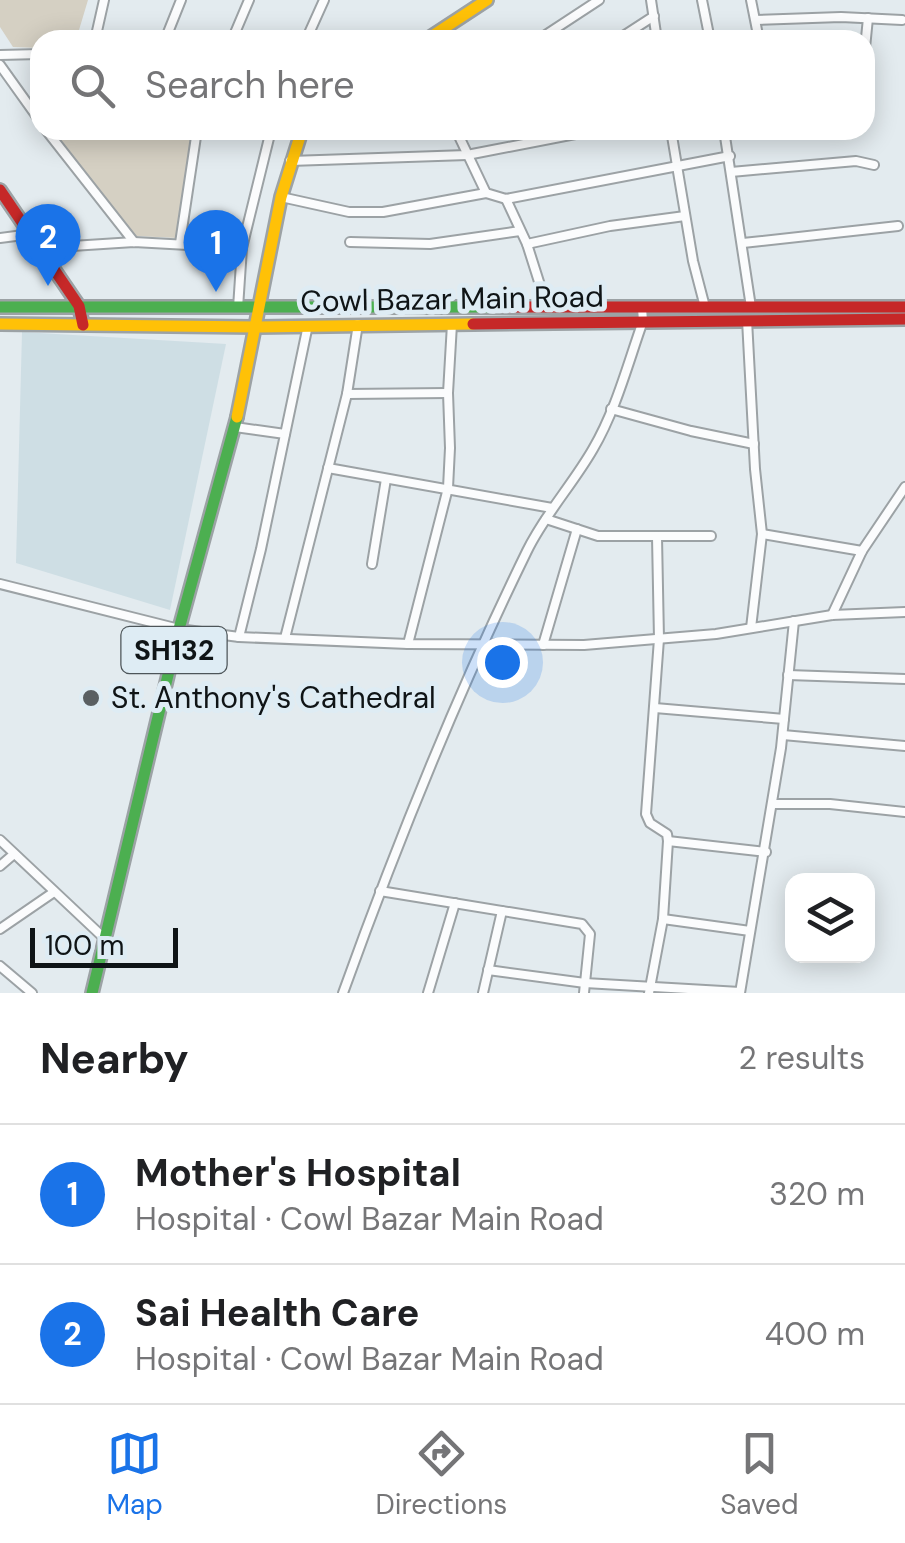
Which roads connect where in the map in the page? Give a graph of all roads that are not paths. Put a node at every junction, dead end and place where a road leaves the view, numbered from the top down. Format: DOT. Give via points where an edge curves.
graph roads {
  1 [pos="104,0"];
  2 [pos="181,0"];
  3 [pos="248,0"];
  4 [pos="324,0"];
  5 [pos="488,0"];
  6 [pos="599,0"];
  7 [pos="651,0"];
  8 [pos="702,0"];
  9 [pos="751,0"];
  10 [pos="654,16"];
  11 [pos="868,18"];
  12 [pos="756,20"];
  13 [pos="902,20"];
  14 [pos="97,30"];
  15 [pos="169,30"];
  16 [pos="236,30"];
  17 [pos="310,30"];
  18 [pos="442,30"];
  19 [pos="553,30"];
  20 [pos="632,30"];
  21 [pos="656,30"];
  22 [pos="708,30"];
  23 [pos="758,30"];
  24 [pos="867,30"];
  25 [pos="30,54"];
  26 [pos="0,55"];
  27 [pos="0,65"];
  28 [pos="30,107"];
  29 [pos="54,140"];
  30 [pos="196,140"];
  31 [pos="269,140"];
  32 [pos="298,140"];
  33 [pos="460,140"];
  34 [pos="546,140"];
  35 [pos="673,140"];
  36 [pos="726,140"];
  37 [pos="467,156"];
  38 [pos="730,156"];
  39 [pos="290,162"];
  40 [pos="677,165"];
  41 [pos="874,165"];
  42 [pos="732,172"];
  43 [pos="0,190"];
  44 [pos="486,194"];
  45 [pos="281,197"];
  46 [pos="506,199"];
  47 [pos="685,216"];
  48 [pos="898,226"];
  49 [pos="520,231"];
  50 [pos="31,234"];
  51 [pos="0,238"];
  52 [pos="134,242"];
  53 [pos="350,242"];
  54 [pos="180,244"];
  55 [pos="527,244"];
  56 [pos="743,244"];
  57 [pos="41,248"];
  58 [pos="242,248"];
  59 [pos="79,306"];
  60 [pos="0,307"];
  61 [pos="705,307"];
  62 [pos="905,307"];
  63 [pos="238,308"];
  64 [pos="260,308"];
  65 [pos="547,308"];
  66 [pos="749,313"];
  67 [pos="642,314"];
  68 [pos="905,318"];
  69 [pos="0,324"];
  70 [pos="358,324"];
  71 [pos="452,324"];
  72 [pos="83,325"];
  73 [pos="308,325"];
  74 [pos="257,326"];
  75 [pos="448,393"];
  76 [pos="347,394"];
  77 [pos="612,409"];
  78 [pos="234,427"];
  79 [pos="284,434"];
  80 [pos="754,444"];
  81 [pos="328,468"];
  82 [pos="386,479"];
  83 [pos="905,486"];
  84 [pos="448,488"];
  85 [pos="552,508"];
  86 [pos="546,519"];
  87 [pos="578,530"];
  88 [pos="762,534"];
  89 [pos="711,536"];
  90 [pos="656,537"];
  91 [pos="862,551"];
  92 [pos="372,564"];
  93 [pos="0,584"];
  94 [pos="905,612"];
  95 [pos="832,615"];
  96 [pos="794,621"];
  97 [pos="752,628"];
  98 [pos="178,629"];
  99 [pos="238,637"];
  100 [pos="285,638"];
  101 [pos="660,639"];
  102 [pos="408,644"];
  103 [pos="483,644"];
  104 [pos="542,645"];
  105 [pos="788,675"];
  106 [pos="905,679"];
  107 [pos="655,708"];
  108 [pos="784,719"];
  109 [pos="782,735"];
  110 [pos="905,746"];
  111 [pos="772,804"];
  112 [pos="905,812"];
  113 [pos="0,840"];
  114 [pos="668,841"];
  115 [pos="766,852"];
  116 [pos="14,854"];
  117 [pos="0,866"];
  118 [pos="380,891"];
  119 [pos="54,892"];
  120 [pos="454,902"];
  121 [pos="502,911"];
  122 [pos="662,918"];
  123 [pos="0,929"];
  124 [pos="750,930"];
  125 [pos="104,938"];
  126 [pos="0,966"];
  127 [pos="488,970"];
  128 [pos="584,988"];
  129 [pos="650,989"];
  130 [pos="28,992"];
  131 [pos="92,993"];
  132 [pos="344,993"];
  133 [pos="428,993"];
  134 [pos="482,993"];
  135 [pos="740,993"];
  1 -- 14 [label="street"];
  2 -- 15 [label="street"];
  3 -- 16 [label="street"];
  4 -- 17 [label="street"];
  5 -- 18 [label="street"];
  6 -- 19 [label="street"];
  7 -- 10 [label="street"];
  8 -- 22 [label="street"];
  9 -- 12 [label="street"];
  10 -- 20 [label="street"];
  10 -- 21 [label="street"];
  11 -- 12 [label="street"];
  11 -- 13 [label="street"];
  11 -- 24 [label="street"];
  12 -- 23 [label="street"];
  25 -- 26 [label="street"];
  27 -- 28 [label="street"];
  29 -- 52 [label="street"];
  30 -- 54 [label="street"];
  31 -- 58 [label="street"];
  32 -- 39 [label="street, SH132"];
  33 -- 37 [label="street"];
  34 -- 37 [label="street"];
  35 -- 40 [label="street"];
  36 -- 38 [label="street"];
  37 -- 39 [label="street"];
  37 -- 44 [label="street"];
  38 -- 40 [label="street"];
  38 -- 42 [label="street"];
  39 -- 45 [label="street, SH132"];
  40 -- 46 [label="street"];
  40 -- 47 [label="street"];
  41 -- 42 [label="street"];
  42 -- 56 [label="street"];
  43 -- 50 [label="street"];
  44 -- 45 [label="street" via="382,212"];
  44 -- 46 [label="street"];
  45 -- 64 [label="street, SH132"];
  46 -- 49 [label="street"];
  47 -- 55 [label="street"];
  47 -- 61 [label="street"];
  48 -- 56 [label="street"];
  49 -- 53 [label="street" via="430,244"];
  49 -- 55 [label="street"];
  50 -- 51 [label="street"];
  50 -- 57 [label="street"];
  52 -- 54 [label="street"];
  52 -- 57 [label="street"];
  54 -- 58 [label="street"];
  55 -- 65 [label="street"];
  56 -- 66 [label="street"];
  57 -- 59 [label="street"];
  58 -- 63 [label="street"];
  59 -- 60 [label="street, Cowl Bazar Main Road"];
  59 -- 63 [label="street, Cowl Bazar Main Road"];
  59 -- 72 [label="street"];
  61 -- 66 [label="street, Cowl Bazar Main Road"];
  61 -- 67 [label="street, Cowl Bazar Main Road"];
  62 -- 66 [label="street, Cowl Bazar Main Road"];
  63 -- 64 [label="street, Cowl Bazar Main Road"];
  64 -- 65 [label="street, Cowl Bazar Main Road"];
  64 -- 74 [label="street, SH132"];
  65 -- 67 [label="street, Cowl Bazar Main Road"];
  66 -- 67 [label="street, Cowl Bazar Main Road"];
  66 -- 68 [label="street, Cowl Bazar Main Road"];
  66 -- 80 [label="street"];
  67 -- 71 [label="street, Cowl Bazar Main Road"];
  67 -- 77 [label="street"];
  69 -- 72 [label="street, Cowl Bazar Main Road"];
  70 -- 71 [label="street, Cowl Bazar Main Road"];
  70 -- 73 [label="street, Cowl Bazar Main Road"];
  70 -- 76 [label="street"];
  71 -- 75 [label="street"];
  72 -- 74 [label="street, Cowl Bazar Main Road"];
  73 -- 74 [label="street, Cowl Bazar Main Road"];
  73 -- 79 [label="street"];
  74 -- 78 [label="street, SH132"];
  75 -- 76 [label="street"];
  75 -- 84 [label="street"];
  76 -- 81 [label="street"];
  77 -- 80 [label="street"];
  77 -- 85 [label="street"];
  78 -- 79 [label="street"];
  78 -- 98 [label="street, SH132"];
  79 -- 99 [label="street"];
  80 -- 88 [label="street"];
  81 -- 82 [label="street"];
  81 -- 100 [label="street"];
  82 -- 84 [label="street"];
  82 -- 92 [label="street"];
  83 -- 91 [label="street"];
  84 -- 85 [label="street"];
  84 -- 102 [label="street"];
  85 -- 86 [label="street"];
  86 -- 87 [label="street"];
  86 -- 103 [label="street"];
  87 -- 90 [label="street"];
  87 -- 104 [label="street"];
  88 -- 91 [label="street"];
  88 -- 97 [label="street"];
  89 -- 90 [label="street"];
  90 -- 101 [label="street"];
  91 -- 95 [label="street"];
  93 -- 98 [label="street"];
  94 -- 95 [label="street"];
  95 -- 96 [label="street"];
  96 -- 97 [label="street"];
  96 -- 105 [label="street"];
  97 -- 101 [label="street"];
  98 -- 99 [label="street"];
  98 -- 125 [label="street, SH132"];
  99 -- 100 [label="street"];
  100 -- 102 [label="street"];
  101 -- 104 [label="street"];
  101 -- 107 [label="street"];
  102 -- 103 [label="street"];
  103 -- 104 [label="street"];
  103 -- 118 [label="street"];
  105 -- 106 [label="street"];
  105 -- 108 [label="street"];
  107 -- 108 [label="street"];
  107 -- 114 [label="street" via="646,814"];
  108 -- 109 [label="street"];
  109 -- 110 [label="street"];
  109 -- 111 [label="street"];
  111 -- 112 [label="street"];
  111 -- 115 [label="street"];
  113 -- 116 [label="street"];
  114 -- 115 [label="street"];
  114 -- 122 [label="street"];
  115 -- 124 [label="street"];
  116 -- 117 [label="street"];
  116 -- 119 [label="street"];
  118 -- 120 [label="street"];
  118 -- 132 [label="street"];
  119 -- 123 [label="street"];
  119 -- 125 [label="street"];
  120 -- 121 [label="street"];
  120 -- 133 [label="street"];
  121 -- 127 [label="street"];
  121 -- 128 [label="street" via="588,928"];
  122 -- 124 [label="street"];
  122 -- 129 [label="street"];
  124 -- 135 [label="street"];
  125 -- 131 [label="street, SH132"];
  126 -- 130 [label="street"];
  127 -- 128 [label="street"];
  127 -- 134 [label="street"];
  128 -- 129 [label="street"];
  129 -- 135 [label="street"];
}
